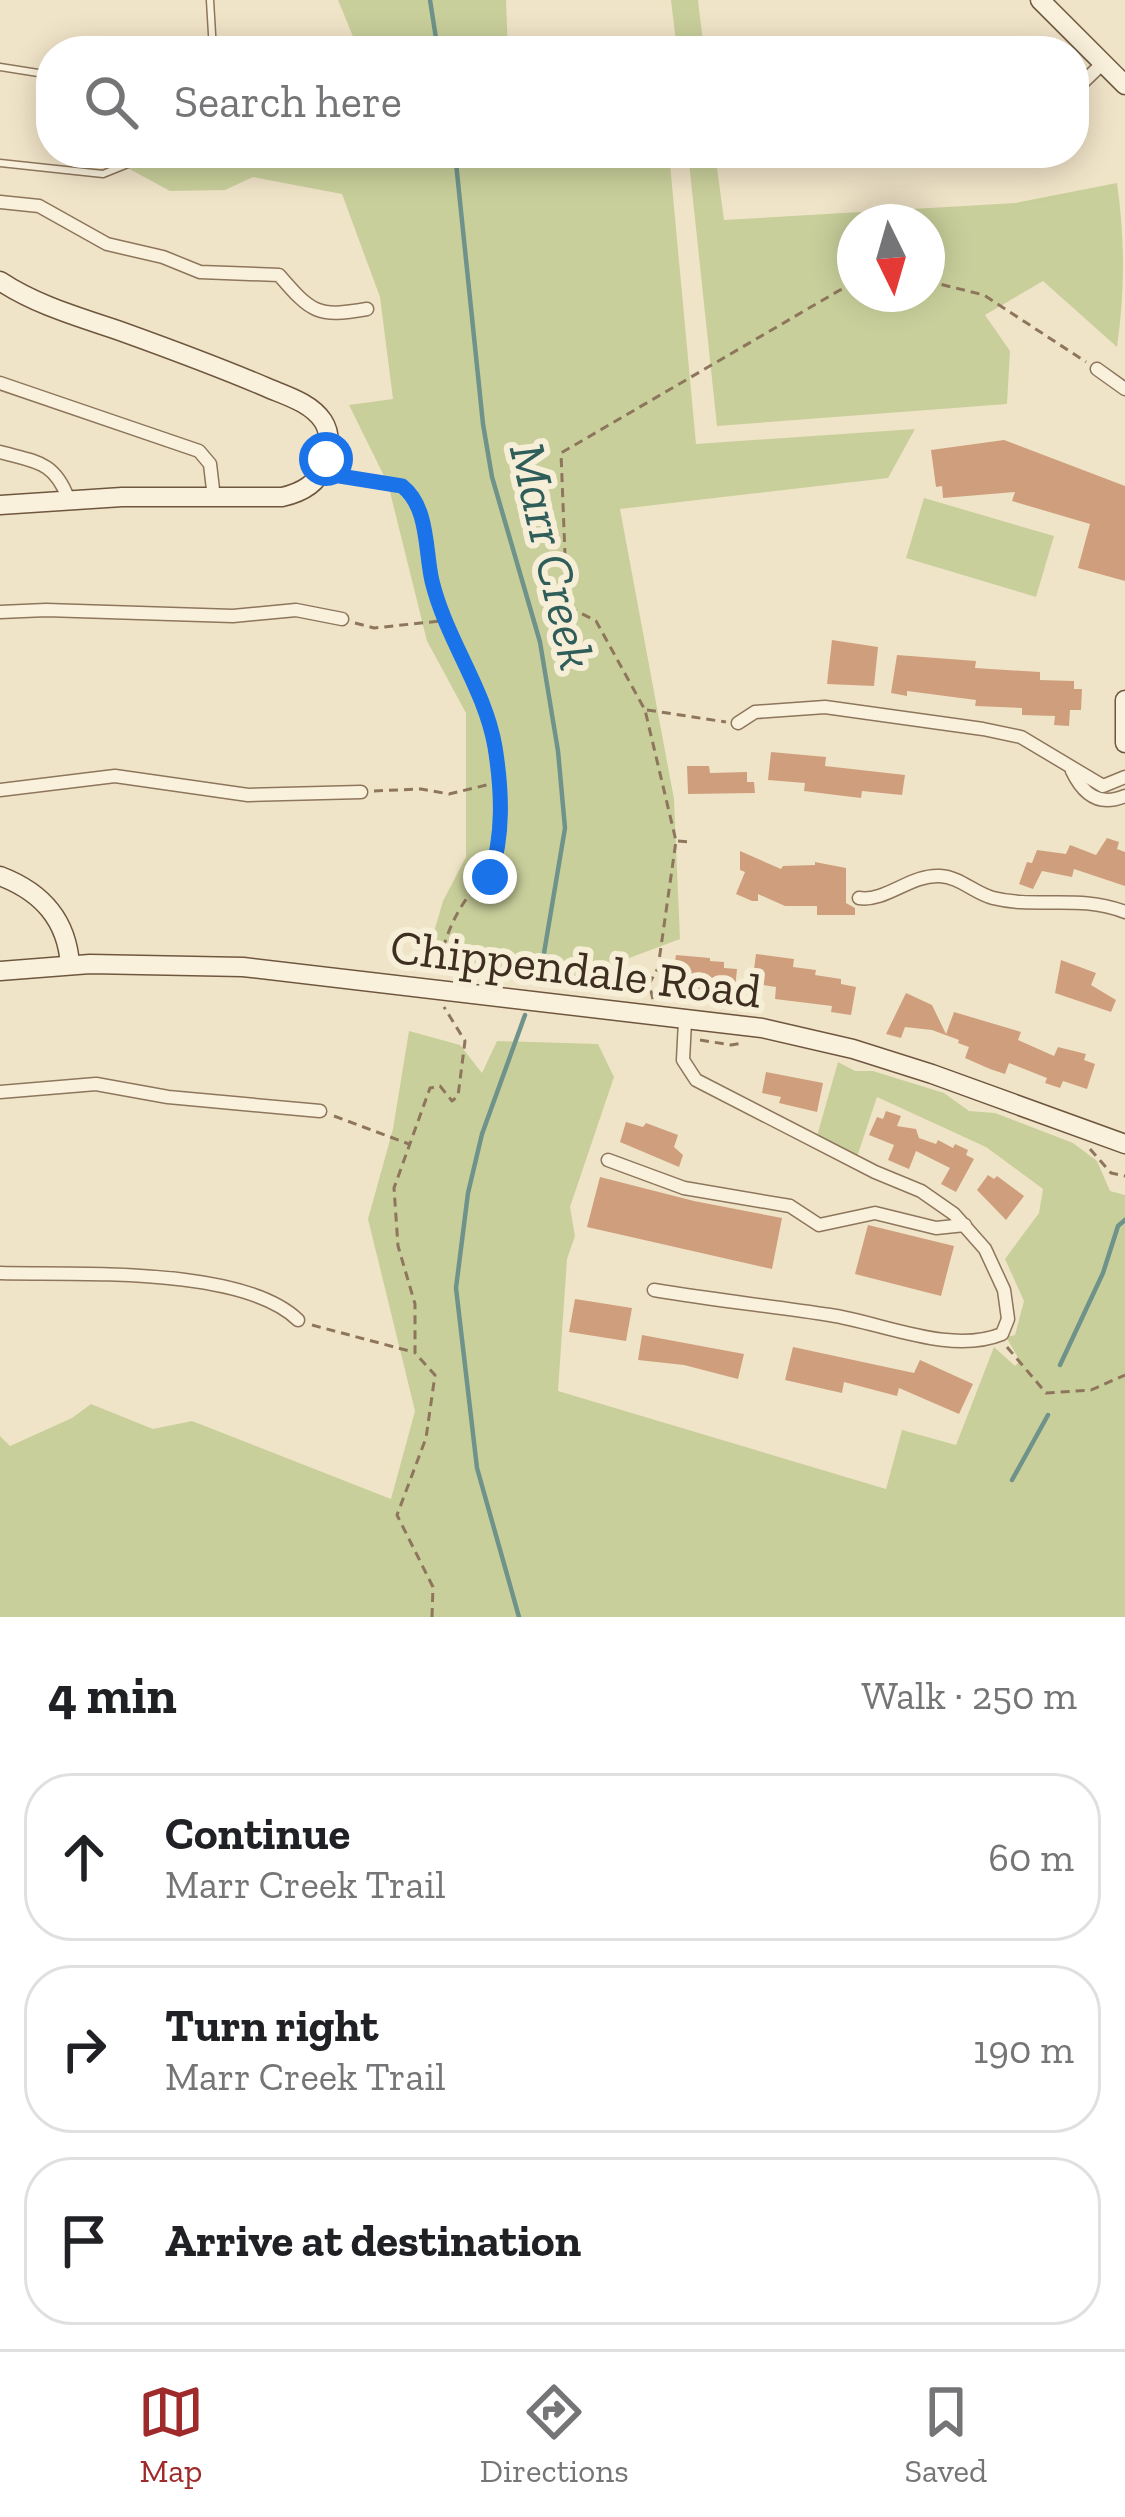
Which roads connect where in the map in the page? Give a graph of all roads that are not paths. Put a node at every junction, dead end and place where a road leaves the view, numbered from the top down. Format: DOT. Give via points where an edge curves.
graph roads {
  1 [pos="210,0"];
  2 [pos="1040,0"];
  3 [pos="212,36"];
  4 [pos="1076,36"];
  5 [pos="1089,49"];
  6 [pos="1103,63"];
  7 [pos="0,67"];
  8 [pos="36,73"];
  9 [pos="1089,77"];
  10 [pos="1125,85"];
  11 [pos="0,163"];
  12 [pos="36,166"];
  13 [pos="52,168"];
  14 [pos="117,168"];
  15 [pos="0,202"];
  16 [pos="0,281"];
  17 [pos="367,309"];
  18 [pos="1097,369"];
  19 [pos="0,383"];
  20 [pos="1125,389"];
  21 [pos="0,452"];
  22 [pos="68,498"];
  23 [pos="214,498"];
  24 [pos="0,505"];
  25 [pos="0,612"];
  26 [pos="342,619"];
  27 [pos="1125,700"];
  28 [pos="738,723"];
  29 [pos="1125,743"];
  30 [pos="1071,770"];
  31 [pos="1125,777"];
  32 [pos="0,790"];
  33 [pos="361,793"];
  34 [pos="1125,796"];
  35 [pos="0,876"];
  36 [pos="859,898"];
  37 [pos="1125,912"];
  38 [pos="70,965"];
  39 [pos="0,971"];
  40 [pos="689,1030"];
  41 [pos="0,1092"];
  42 [pos="320,1112"];
  43 [pos="1125,1144"];
  44 [pos="608,1160"];
  45 [pos="965,1225"];
  46 [pos="0,1273"];
  47 [pos="654,1290"];
  48 [pos="298,1320"];
  1 -- 3 [label="lane"];
  2 -- 4 [label="street"];
  5 -- 6 [label="street"];
  6 -- 9 [label="street"];
  6 -- 10 [label="street"];
  7 -- 8 [label="lane"];
  11 -- 12 [label="lane"];
  13 -- 14 [label="lane"];
  15 -- 17 [label="street" via="38,206 107,244 200,272 279,275 308,308 332,315"];
  16 -- 23 [label="street" via="52,308 210,363 321,417 329,447 321,473 299,494"];
  18 -- 20 [label="street"];
  19 -- 23 [label="street" via="199,451 210,464"];
  21 -- 22 [label="street" via="45,465"];
  22 -- 23 [label="street"];
  22 -- 24 [label="street"];
  25 -- 26 [label="street" via="296,610"];
  27 -- 29 [label="street"];
  28 -- 30 [label="street" via="755,712 825,707 983,729 1021,737"];
  30 -- 31 [label="street" via="1103,786"];
  30 -- 34 [label="street" via="1096,799"];
  32 -- 33 [label="street" via="115,776 248,795"];
  35 -- 38 [label="street" via="58,918"];
  36 -- 37 [label="street" via="938,875 997,899 1079,900"];
  38 -- 39 [label="street, Chippendale Road"];
  38 -- 40 [label="street, Chippendale Road" via="243,967"];
  40 -- 43 [label="street, Chippendale Road" via="761,1028 853,1049"];
  40 -- 45 [label="street" via="683,1060 696,1080 921,1191"];
  41 -- 42 [label="street" via="96,1084"];
  44 -- 45 [label="street" via="684,1188 790,1206 819,1225 875,1213 936,1228"];
  45 -- 47 [label="street" via="1004,1290 1008,1319 1002,1334 981,1343"];
  46 -- 48 [label="street" via="211,1282 280,1303"];
}
